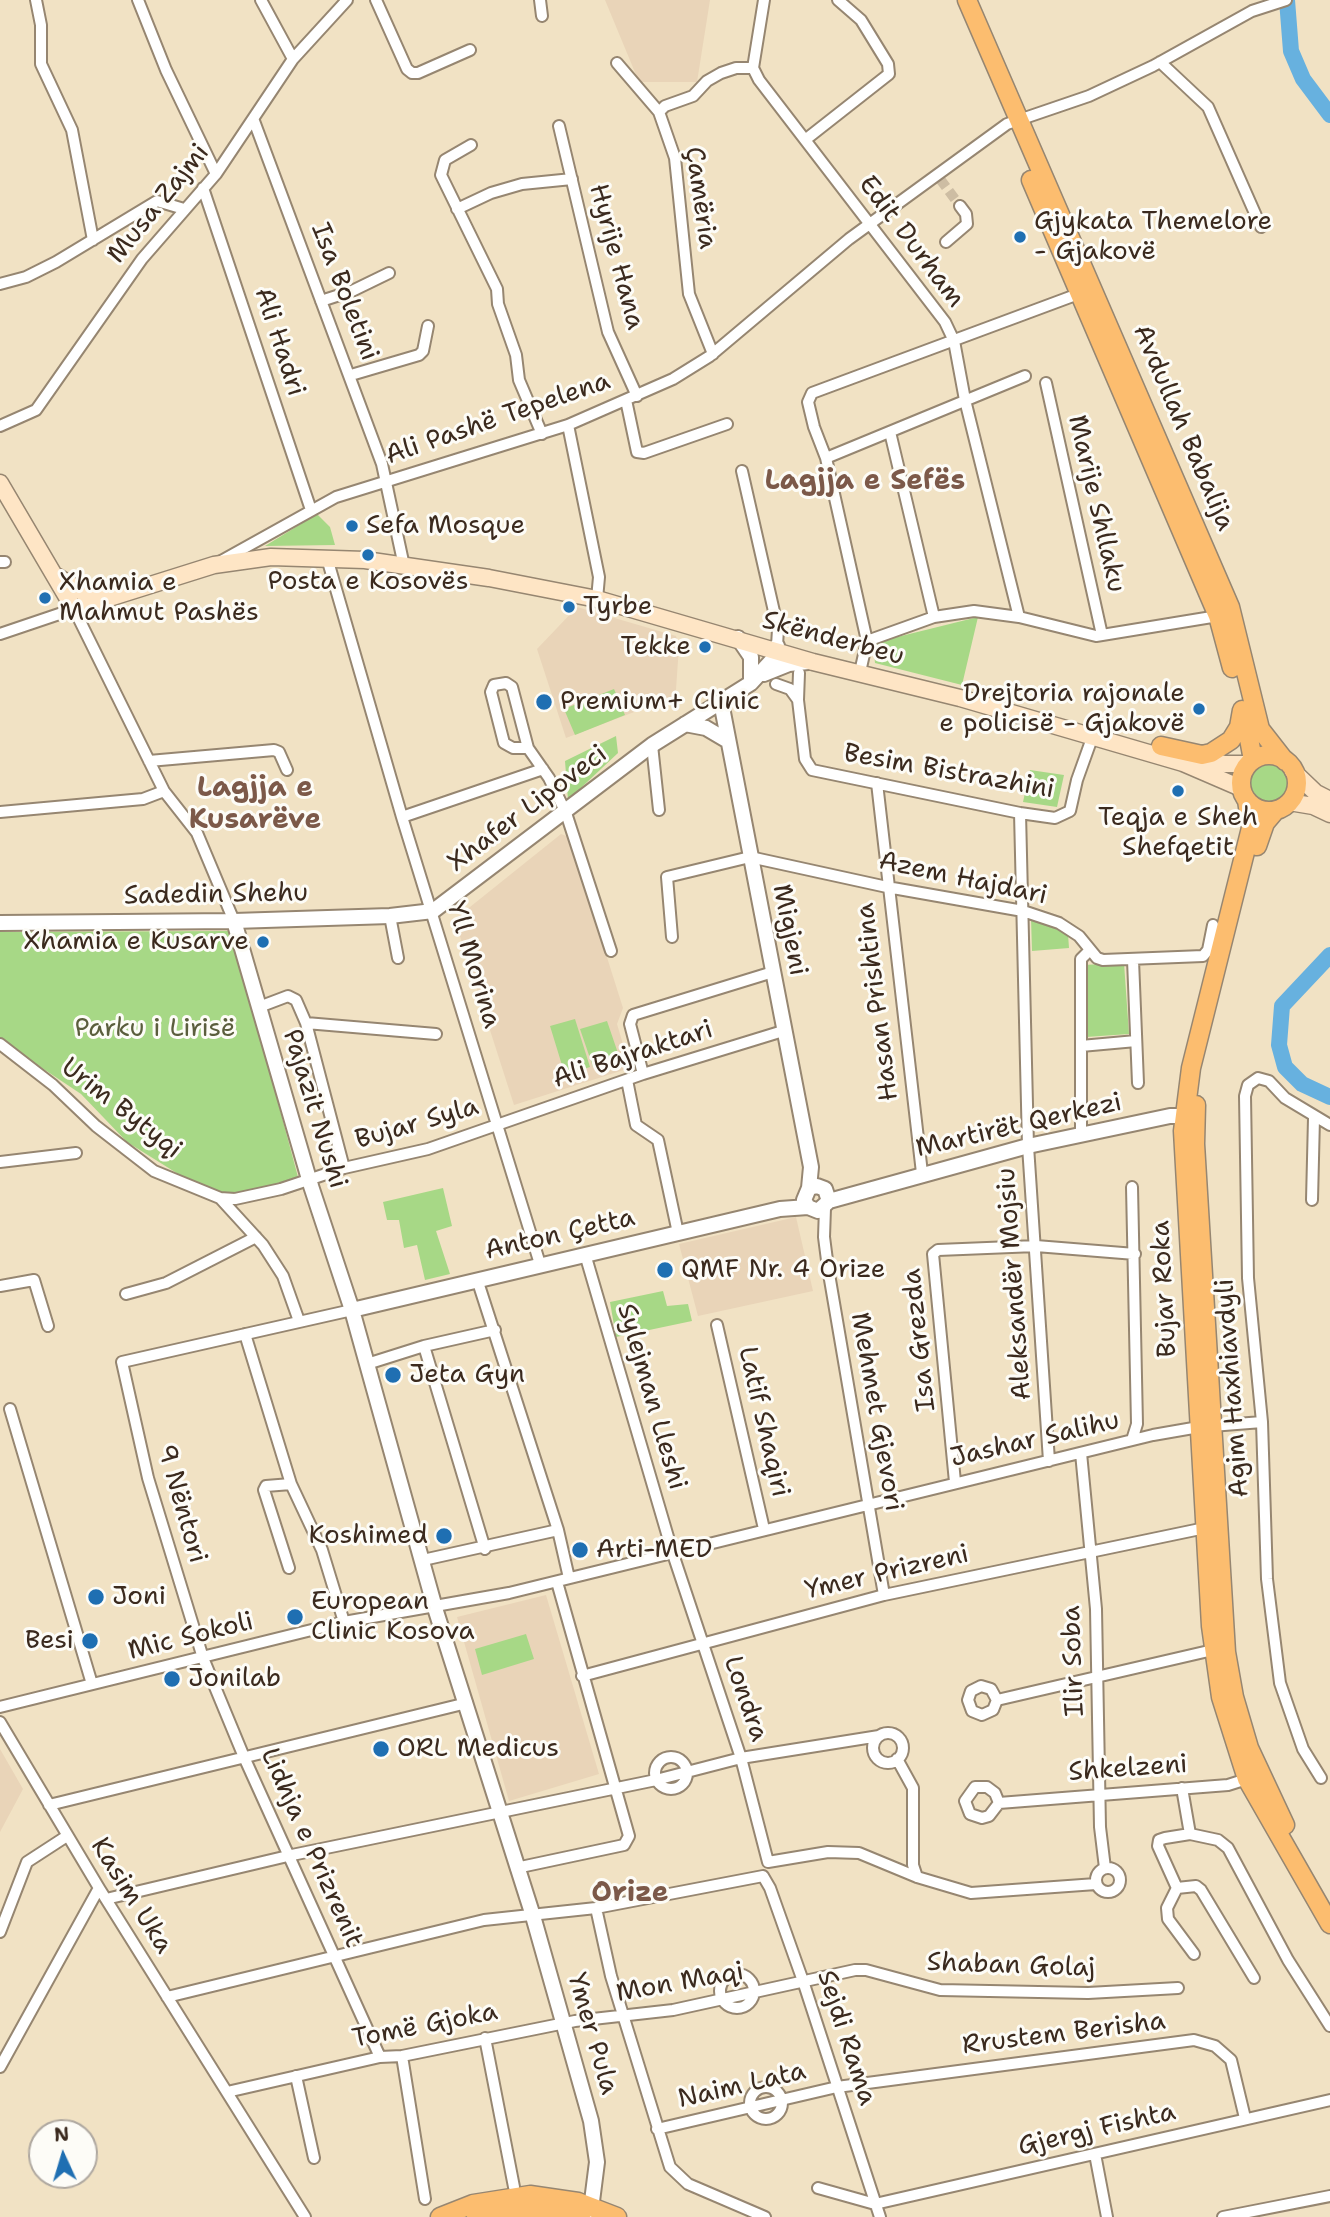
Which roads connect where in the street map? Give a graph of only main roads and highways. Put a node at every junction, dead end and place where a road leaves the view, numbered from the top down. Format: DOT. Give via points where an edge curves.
graph roads {
  1 [pos="955,0"];
  2 [pos="967,0"];
  3 [pos="1011,120"];
  4 [pos="0,483"];
  5 [pos="56,576"];
  6 [pos="106,598"];
  7 [pos="776,648"];
  8 [pos="861,668"];
  9 [pos="1242,706"];
  10 [pos="1095,731"];
  11 [pos="1161,746"];
  12 [pos="1251,762"];
  13 [pos="1289,766"];
  14 [pos="1244,794"];
  15 [pos="1330,800"];
  16 [pos="1282,806"];
  17 [pos="1330,814"];
  18 [pos="1189,1115"];
  19 [pos="1205,1426"];
  20 [pos="1253,1777"];
  21 [pos="1330,1901"];
  22 [pos="1330,1924"];
  23 [pos="589,2211"];
  24 [pos="440,2217"];
  25 [pos="476,2217"];
  26 [pos="617,2217"];
  1 -- 3 [label="main road"];
  2 -- 3 [label="main road"];
  3 -- 9 [label="main road, Avdullah Babalija" via="1218,616"];
  3 -- 13 [label="main road, Avdullah Babalija" via="1097,295 1230,607 1260,729"];
  4 -- 5 [label="main road"];
  5 -- 6 [label="main road" via="82,592"];
  5 -- 6 [label="main road, Skënderbeu" via="74,609"];
  6 -- 7 [label="main road, Skënderbeu" via="215,564 271,557 327,558 404,565 597,599"];
  7 -- 8 [label="main road, Skënderbeu"];
  7 -- 8 [label="main road, Skënderbeu" via="813,662"];
  8 -- 10 [label="main road, Skënderbeu"];
  9 -- 11 [label="main road" via="1239,727 1231,740 1211,753"];
  9 -- 12 [label="main road, Avdullah Babalija"];
  10 -- 11 [label="main road, Skënderbeu"];
  10 -- 14 [label="main road, Skënderbeu" via="1205,771"];
  11 -- 12 [label="main road, Skënderbeu" via="1214,763"];
  12 -- 13 [label="main road" via="1272,756"];
  12 -- 14 [label="main road" via="1242,775"];
  13 -- 15 [label="main road" via="1316,793"];
  13 -- 16 [label="main road" via="1295,790"];
  14 -- 16 [label="main road" via="1260,809"];
  14 -- 18 [label="main road, Bujar Roka" via="1251,828 1191,1068"];
  16 -- 17 [label="main road" via="1313,806"];
  16 -- 18 [label="main road, Bujar Roka" via="1265,823 1259,837"];
  18 -- 19 [label="main road, Bujar Roka"];
  19 -- 20 [label="main road, Bujar Roka" via="1226,1652"];
  19 -- 20 [label="main road, Bujar Roka" via="1205,1528 1213,1650 1227,1721"];
  20 -- 21 [label="main road"];
  20 -- 22 [label="main road"];
  23 -- 24 [label="main road" via="554,2197 508,2197"];
  23 -- 25 [label="main road" via="529,2210"];
  23 -- 26 [label="main road"];
}
